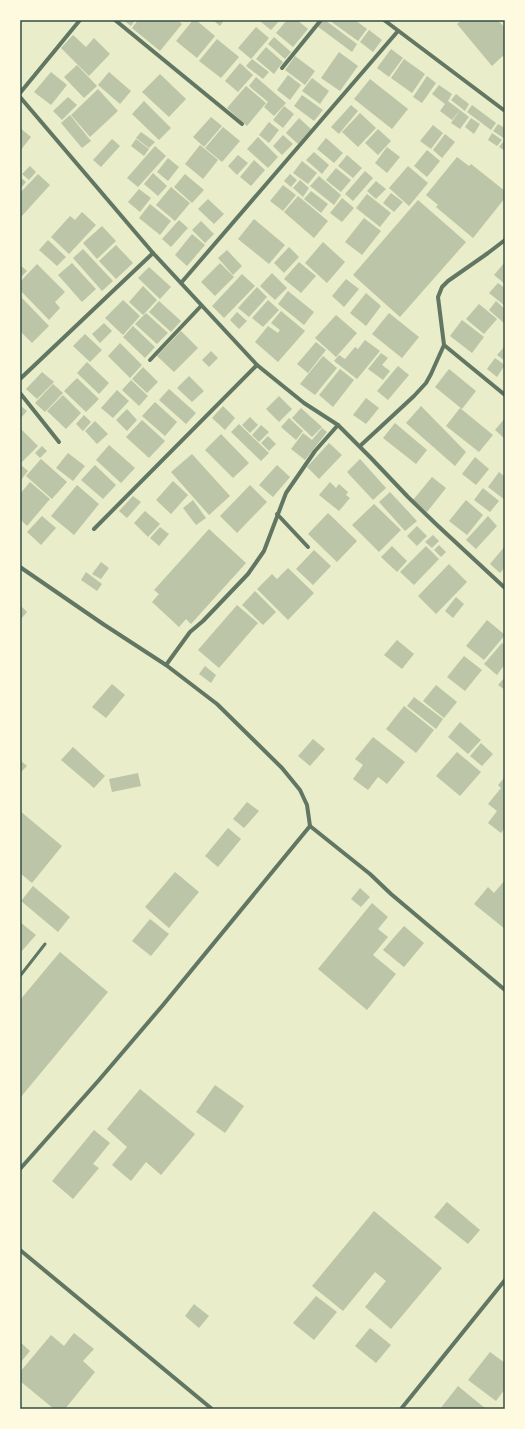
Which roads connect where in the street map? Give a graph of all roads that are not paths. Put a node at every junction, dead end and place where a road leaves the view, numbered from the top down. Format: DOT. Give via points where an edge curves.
graph roads {
  1 [pos="80,20"];
  2 [pos="115,20"];
  3 [pos="320,20"];
  4 [pos="384,20"];
  5 [pos="398,31"];
  6 [pos="282,68"];
  7 [pos="20,93"];
  8 [pos="20,97"];
  9 [pos="505,111"];
  10 [pos="242,124"];
  11 [pos="505,240"];
  12 [pos="153,253"];
  13 [pos="181,283"];
  14 [pos="201,306"];
  15 [pos="444,345"];
  16 [pos="150,360"];
  17 [pos="257,365"];
  18 [pos="20,379"];
  19 [pos="20,393"];
  20 [pos="505,395"];
  21 [pos="338,425"];
  22 [pos="59,442"];
  23 [pos="360,446"];
  24 [pos="277,514"];
  25 [pos="94,528"];
  26 [pos="308,546"];
  27 [pos="20,567"];
  28 [pos="505,588"];
  29 [pos="166,665"];
  30 [pos="310,826"];
  31 [pos="45,944"];
  32 [pos="20,976"];
  33 [pos="505,990"];
  34 [pos="20,1168"];
  35 [pos="20,1250"];
  36 [pos="505,1280"];
  37 [pos="212,1409"];
  38 [pos="401,1409"];
  1 -- 7 [label="street"];
  2 -- 10 [label="street"];
  3 -- 6 [label="street"];
  4 -- 5 [label="street"];
  5 -- 9 [label="street"];
  5 -- 13 [label="street"];
  8 -- 12 [label="street"];
  11 -- 15 [label="street" via="442,287 438,297"];
  12 -- 13 [label="street"];
  12 -- 18 [label="street"];
  13 -- 14 [label="street"];
  14 -- 16 [label="street"];
  14 -- 17 [label="street"];
  15 -- 20 [label="street"];
  15 -- 23 [label="street" via="426,383"];
  17 -- 21 [label="street"];
  17 -- 25 [label="street"];
  19 -- 22 [label="street"];
  21 -- 23 [label="street"];
  21 -- 24 [label="street" via="295,478"];
  23 -- 28 [label="street" via="437,525"];
  24 -- 26 [label="street"];
  24 -- 29 [label="street" via="264,551 248,574 190,632"];
  27 -- 29 [label="street"];
  29 -- 30 [label="street" via="217,704 282,768 300,790 307,805"];
  30 -- 33 [label="street"];
  30 -- 34 [label="street" via="158,1011"];
  31 -- 32 [label="lane"];
  35 -- 37 [label="street"];
  36 -- 38 [label="street"];
}
